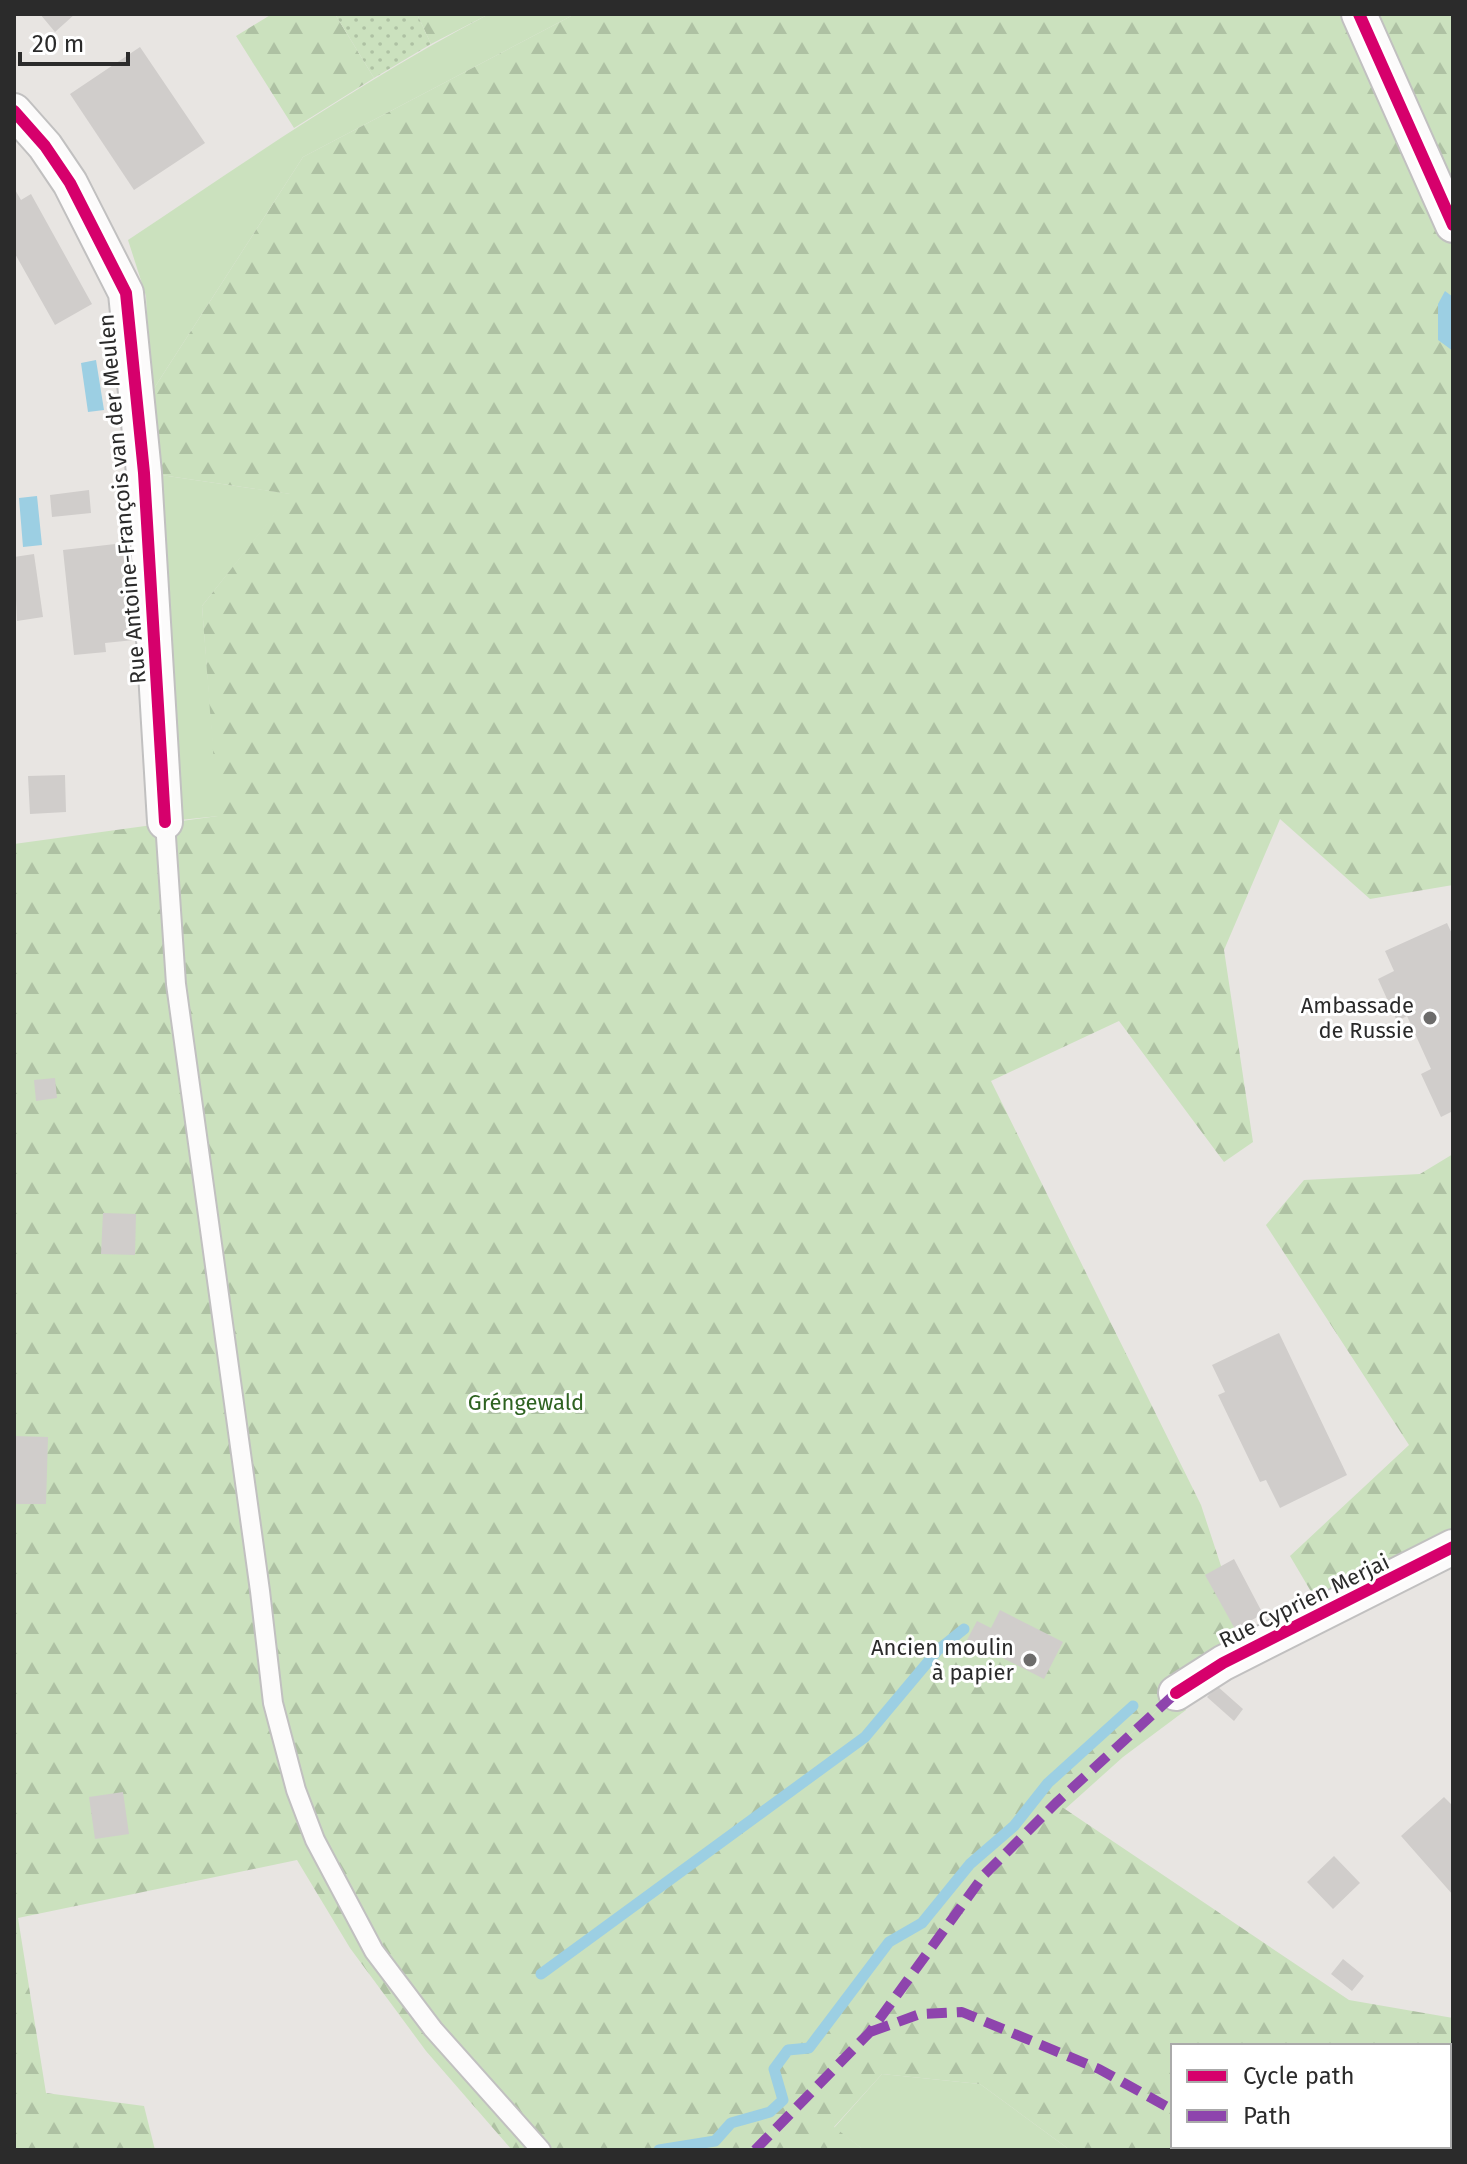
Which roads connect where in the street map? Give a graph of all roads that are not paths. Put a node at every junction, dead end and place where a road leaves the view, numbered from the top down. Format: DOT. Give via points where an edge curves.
graph roads {
  1 [pos="1359,14"];
  2 [pos="14,111"];
  3 [pos="1453,225"];
  4 [pos="165,822"];
  5 [pos="1453,1547"];
  6 [pos="1176,1693"];
  7 [pos="541,2150"];
  1 -- 3 [label="street"];
  2 -- 4 [label="street, Rue Antoine-François van der Meulen" via="70,183 126,293 144,473"];
  4 -- 7 [label="lane" via="176,984 273,1703 296,1790 315,1840 374,1951 433,2029"];
  5 -- 6 [label="street, Rue Cyprien Merjai" via="1223,1663"];
}
